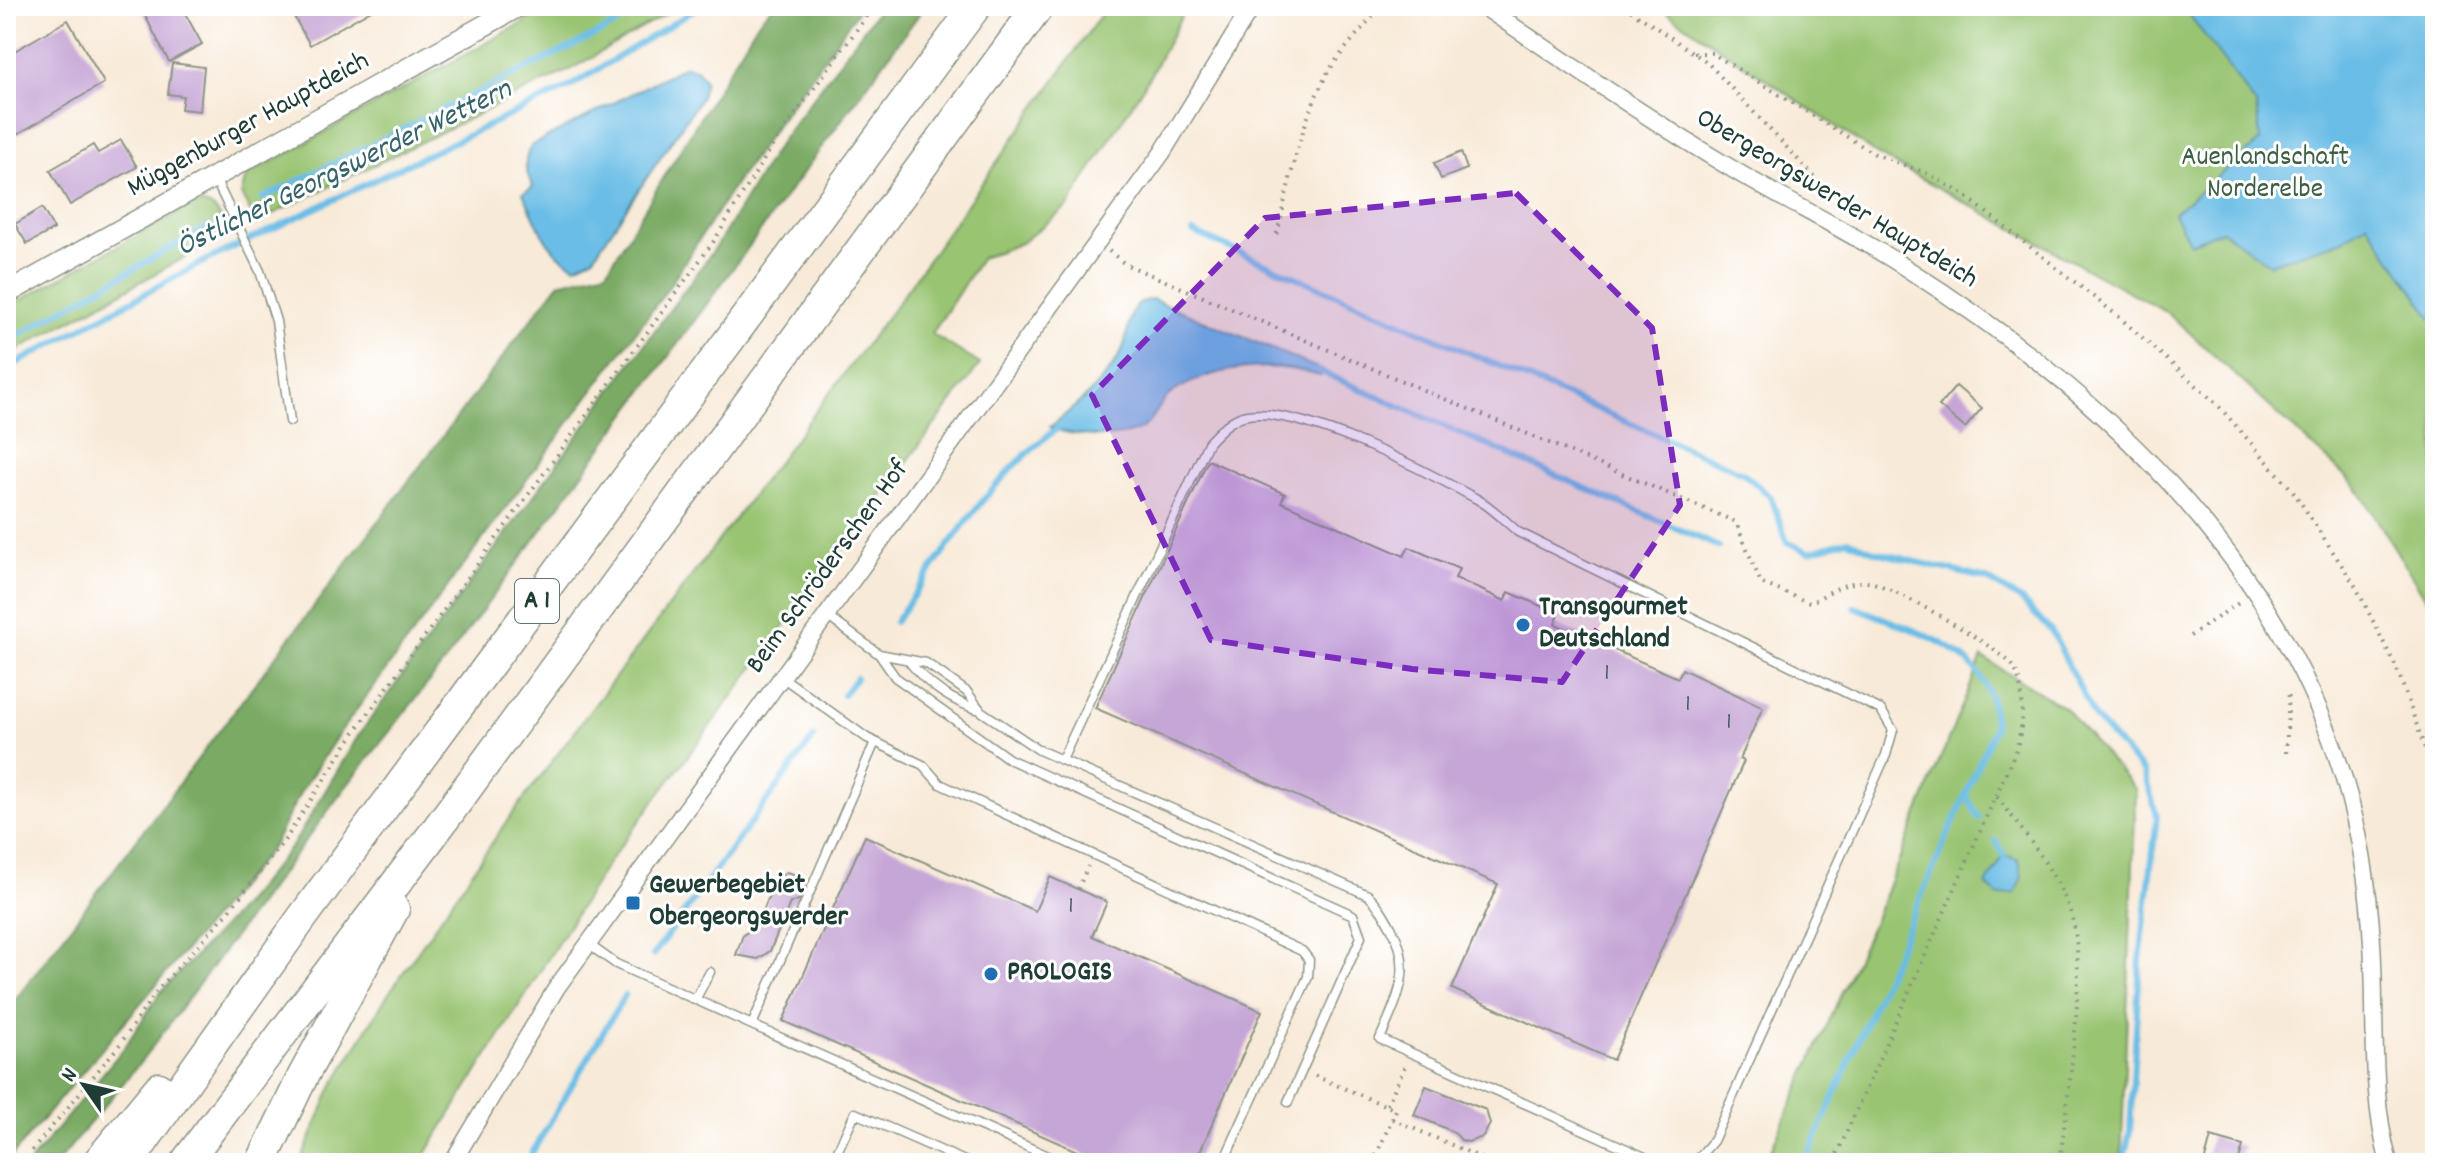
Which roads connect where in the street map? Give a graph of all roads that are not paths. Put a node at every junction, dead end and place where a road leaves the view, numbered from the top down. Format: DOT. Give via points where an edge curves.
graph roads {
  1 [pos="519,6"];
  2 [pos="976,6"];
  3 [pos="1039,6"];
  4 [pos="1252,6"];
  5 [pos="1483,6"];
  6 [pos="215,178"];
  7 [pos="6,294"];
  8 [pos="290,421"];
  9 [pos="826,616"];
  10 [pos="879,654"];
  11 [pos="908,659"];
  12 [pos="782,677"];
  13 [pos="981,711"];
  14 [pos="875,742"];
  15 [pos="1062,760"];
  16 [pos="437,829"];
  17 [pos="302,918"];
  18 [pos="588,944"];
  19 [pos="710,972"];
  20 [pos="695,1000"];
  21 [pos="752,1025"];
  22 [pos="1288,1102"];
  23 [pos="97,1163"];
  24 [pos="128,1163"];
  25 [pos="185,1163"];
  26 [pos="261,1163"];
  27 [pos="452,1163"];
  28 [pos="832,1163"];
  29 [pos="969,1163"];
  30 [pos="1064,1163"];
  31 [pos="1223,1163"];
  32 [pos="1658,1163"];
  33 [pos="1694,1163"];
  34 [pos="2389,1163"];
  1 -- 6 [label="street, Müggenburger Hauptdeich"];
  2 -- 17 [label="highway, A 1"];
  3 -- 16 [label="highway, A 1"];
  4 -- 9 [label="street, Beim Schröderschen Hof" via="1162,153"];
  5 -- 34 [label="street, Obergeorgswerder Hauptdeich" via="1686,141 1939,289 2125,438 2186,500 2256,592 2298,667 2334,750 2357,835 2372,943 2378,1111"];
  6 -- 7 [label="street, Müggenburger Hauptdeich"];
  6 -- 8 [label="lane" via="243,231 276,321"];
  9 -- 10 [label="lane"];
  9 -- 12 [label="street, Beim Schröderschen Hof"];
  10 -- 11 [label="lane"];
  10 -- 22 [label="lane" via="895,677 1009,759 1353,915 1361,937"];
  11 -- 13 [label="lane" via="918,674 959,704"];
  11 -- 13 [label="lane" via="926,663 967,692"];
  12 -- 14 [label="lane"];
  12 -- 18 [label="street, Beim Schröderschen Hof"];
  13 -- 15 [label="lane"];
  14 -- 21 [label="lane"];
  14 -- 31 [label="lane" via="923,765 940,784 1302,951 1309,960 1308,977"];
  15 -- 32 [label="lane" via="1375,901 1404,959 1401,989 1380,1039"];
  15 -- 33 [label="lane" via="1208,443 1243,415 1263,414 1337,432 1478,499 1518,532 1881,710 1893,730 1886,755 1713,1141"];
  16 -- 25 [label="highway"];
  16 -- 26 [label="highway, A 1"];
  17 -- 23 [label="highway"];
  17 -- 24 [label="highway, A 1"];
  18 -- 20 [label="lane" via="616,964"];
  18 -- 27 [label="street, Beim Schröderschen Hof"];
  19 -- 20 [label="lane"];
  20 -- 21 [label="lane"];
  21 -- 30 [label="lane"];
  28 -- 29 [label="lane" via="855,1113"];
}
